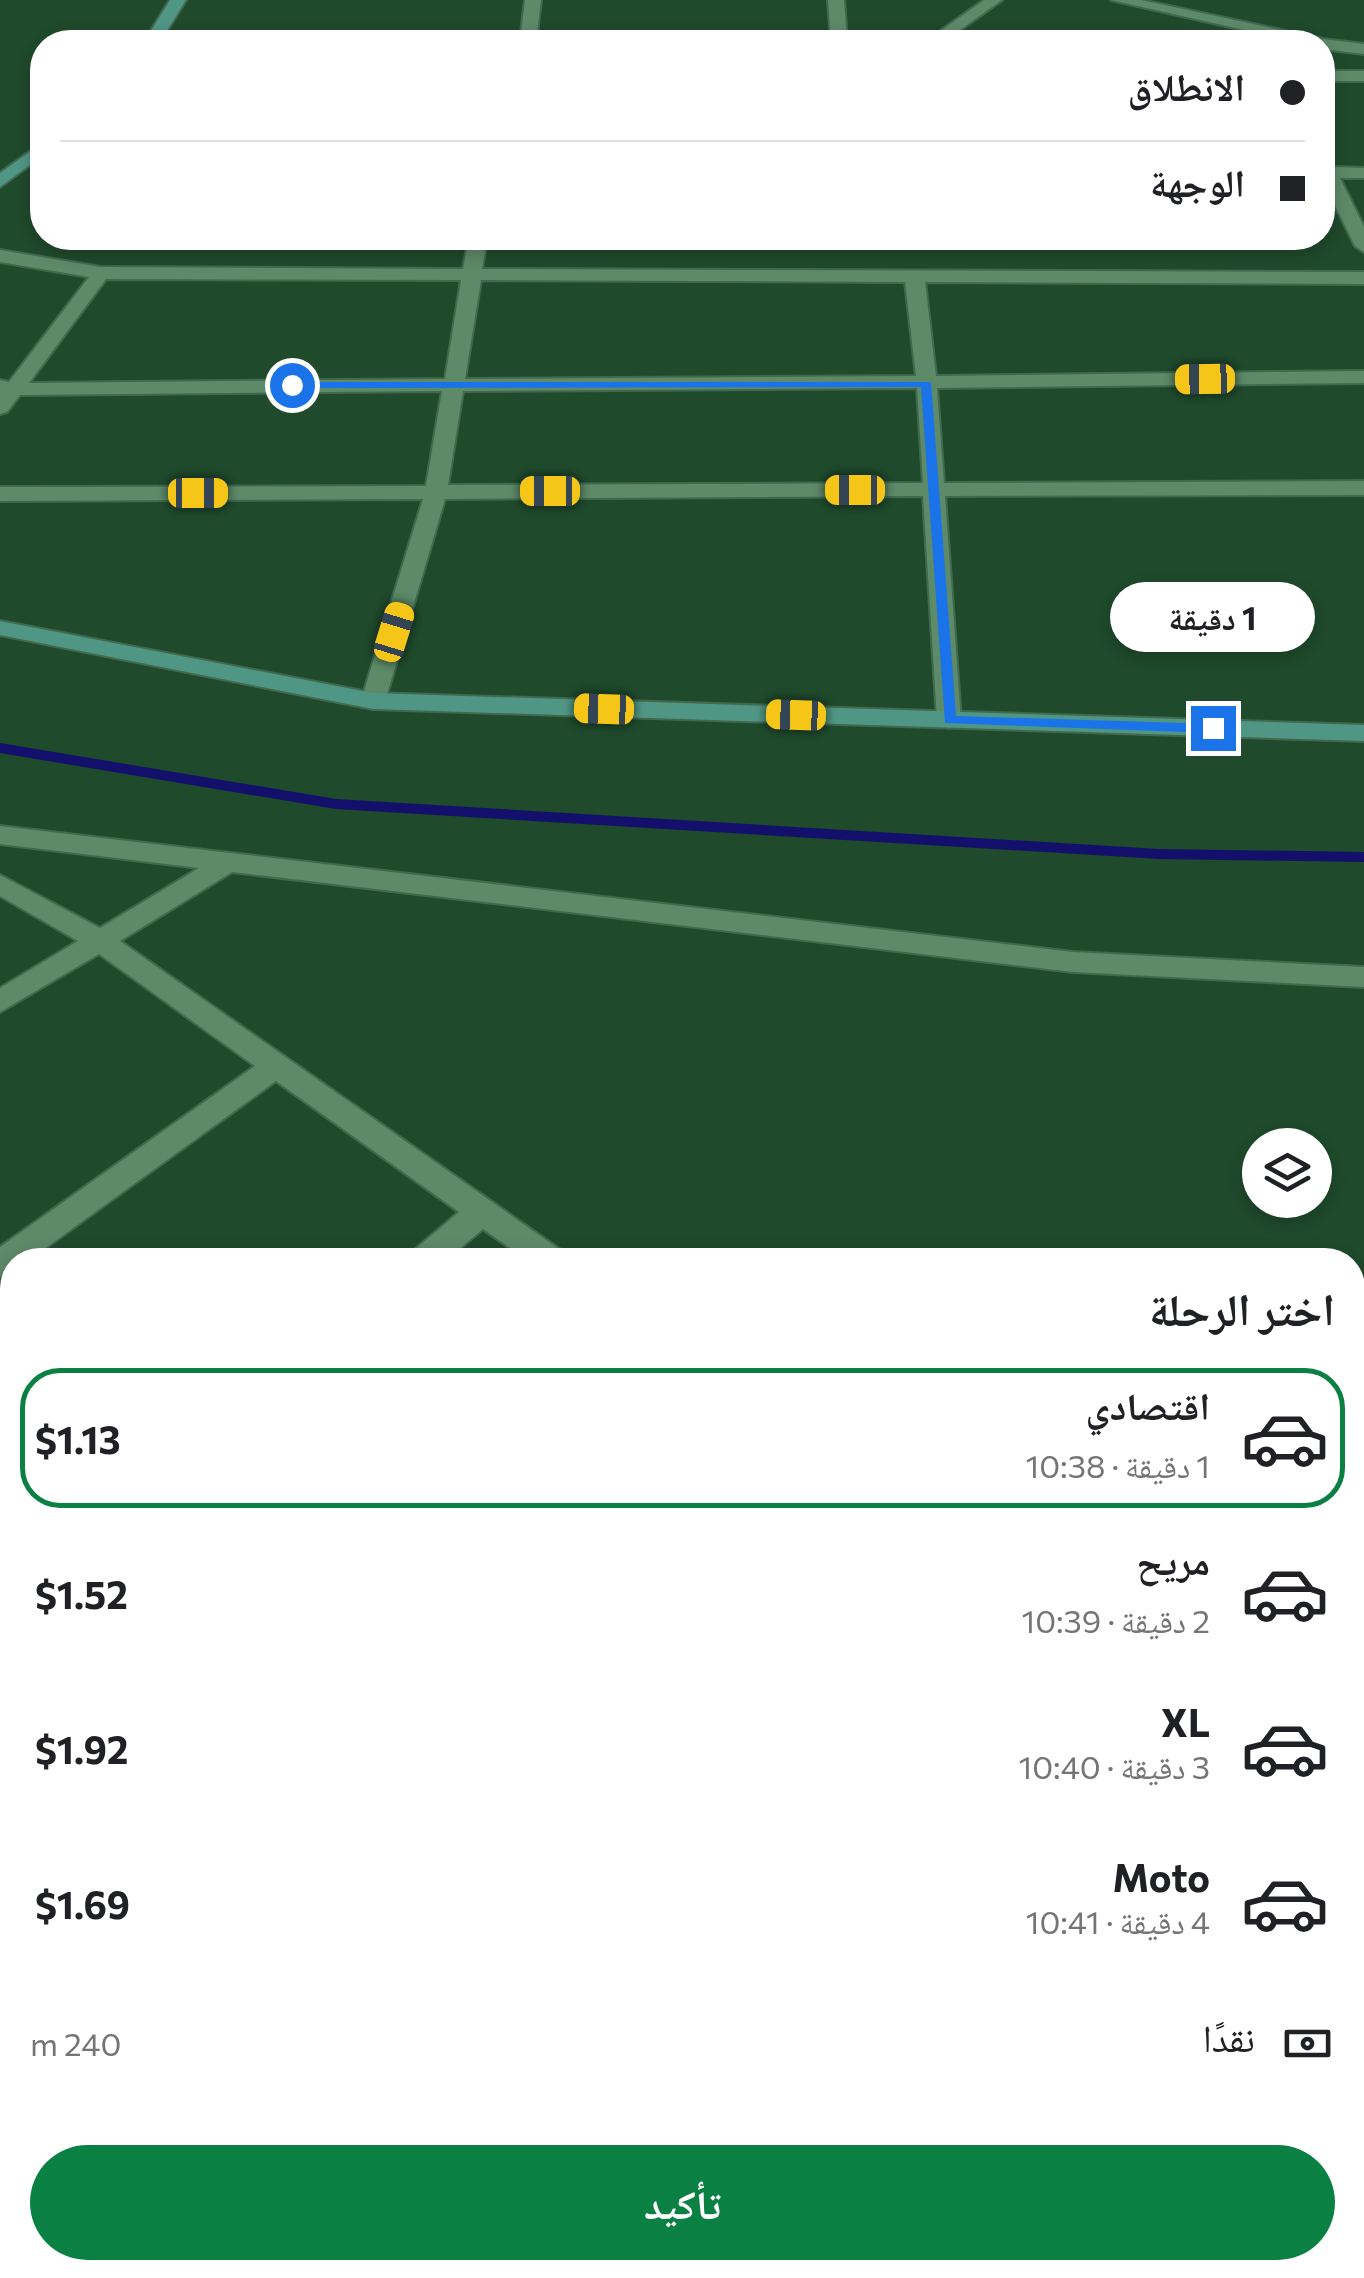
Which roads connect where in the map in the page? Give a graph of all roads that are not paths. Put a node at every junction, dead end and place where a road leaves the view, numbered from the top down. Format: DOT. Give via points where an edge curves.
graph roads {
  1 [pos="178,0"];
  2 [pos="534,0"];
  3 [pos="836,0"];
  4 [pos="994,0"];
  5 [pos="1119,0"];
  6 [pos="159,30"];
  7 [pos="530,30"];
  8 [pos="838,30"];
  9 [pos="950,30"];
  10 [pos="1259,30"];
  11 [pos="1335,45"];
  12 [pos="1364,49"];
  13 [pos="1335,76"];
  14 [pos="1364,76"];
  15 [pos="30,160"];
  16 [pos="1335,168"];
  17 [pos="1364,174"];
  18 [pos="0,182"];
  19 [pos="1335,185"];
  20 [pos="1364,246"];
  21 [pos="476,250"];
  22 [pos="0,256"];
  23 [pos="101,273"];
  24 [pos="914,274"];
  25 [pos="472,275"];
  26 [pos="1364,278"];
  27 [pos="1364,377"];
  28 [pos="452,383"];
  29 [pos="927,384"];
  30 [pos="7,387"];
  31 [pos="0,408"];
  32 [pos="1364,488"];
  33 [pos="932,489"];
  34 [pos="436,492"];
  35 [pos="0,494"];
  36 [pos="0,628"];
  37 [pos="373,702"];
  38 [pos="950,720"];
  39 [pos="1364,733"];
  40 [pos="0,836"];
  41 [pos="228,862"];
  42 [pos="0,884"];
  43 [pos="97,940"];
  44 [pos="1364,977"];
  45 [pos="0,1002"];
  46 [pos="276,1066"];
  47 [pos="482,1211"];
  48 [pos="22,1248"];
  49 [pos="438,1248"];
  50 [pos="534,1248"];
  1 -- 6 [label="street"];
  2 -- 7 [label="street"];
  3 -- 8 [label="street"];
  4 -- 9 [label="street"];
  5 -- 10 [label="street"];
  11 -- 12 [label="street"];
  13 -- 14 [label="street"];
  15 -- 18 [label="street"];
  16 -- 17 [label="street"];
  19 -- 20 [label="street"];
  21 -- 25 [label="street"];
  22 -- 23 [label="street"];
  23 -- 25 [label="street"];
  23 -- 30 [label="street"];
  24 -- 25 [label="street"];
  24 -- 26 [label="street"];
  24 -- 29 [label="street"];
  25 -- 28 [label="street"];
  27 -- 29 [label="street"];
  28 -- 29 [label="street"];
  28 -- 30 [label="street"];
  28 -- 34 [label="street"];
  29 -- 33 [label="street"];
  30 -- 31 [label="street"];
  32 -- 33 [label="street"];
  33 -- 34 [label="street"];
  33 -- 38 [label="street"];
  34 -- 35 [label="street"];
  34 -- 37 [label="street"];
  36 -- 37 [label="street"];
  37 -- 38 [label="street"];
  38 -- 39 [label="street"];
  40 -- 41 [label="street"];
  41 -- 43 [label="street"];
  41 -- 44 [label="street" via="1074,962"];
  42 -- 43 [label="street"];
  43 -- 45 [label="street"];
  43 -- 46 [label="street"];
  46 -- 47 [label="street"];
  46 -- 48 [label="street"];
  47 -- 49 [label="street"];
  47 -- 50 [label="street"];
}
